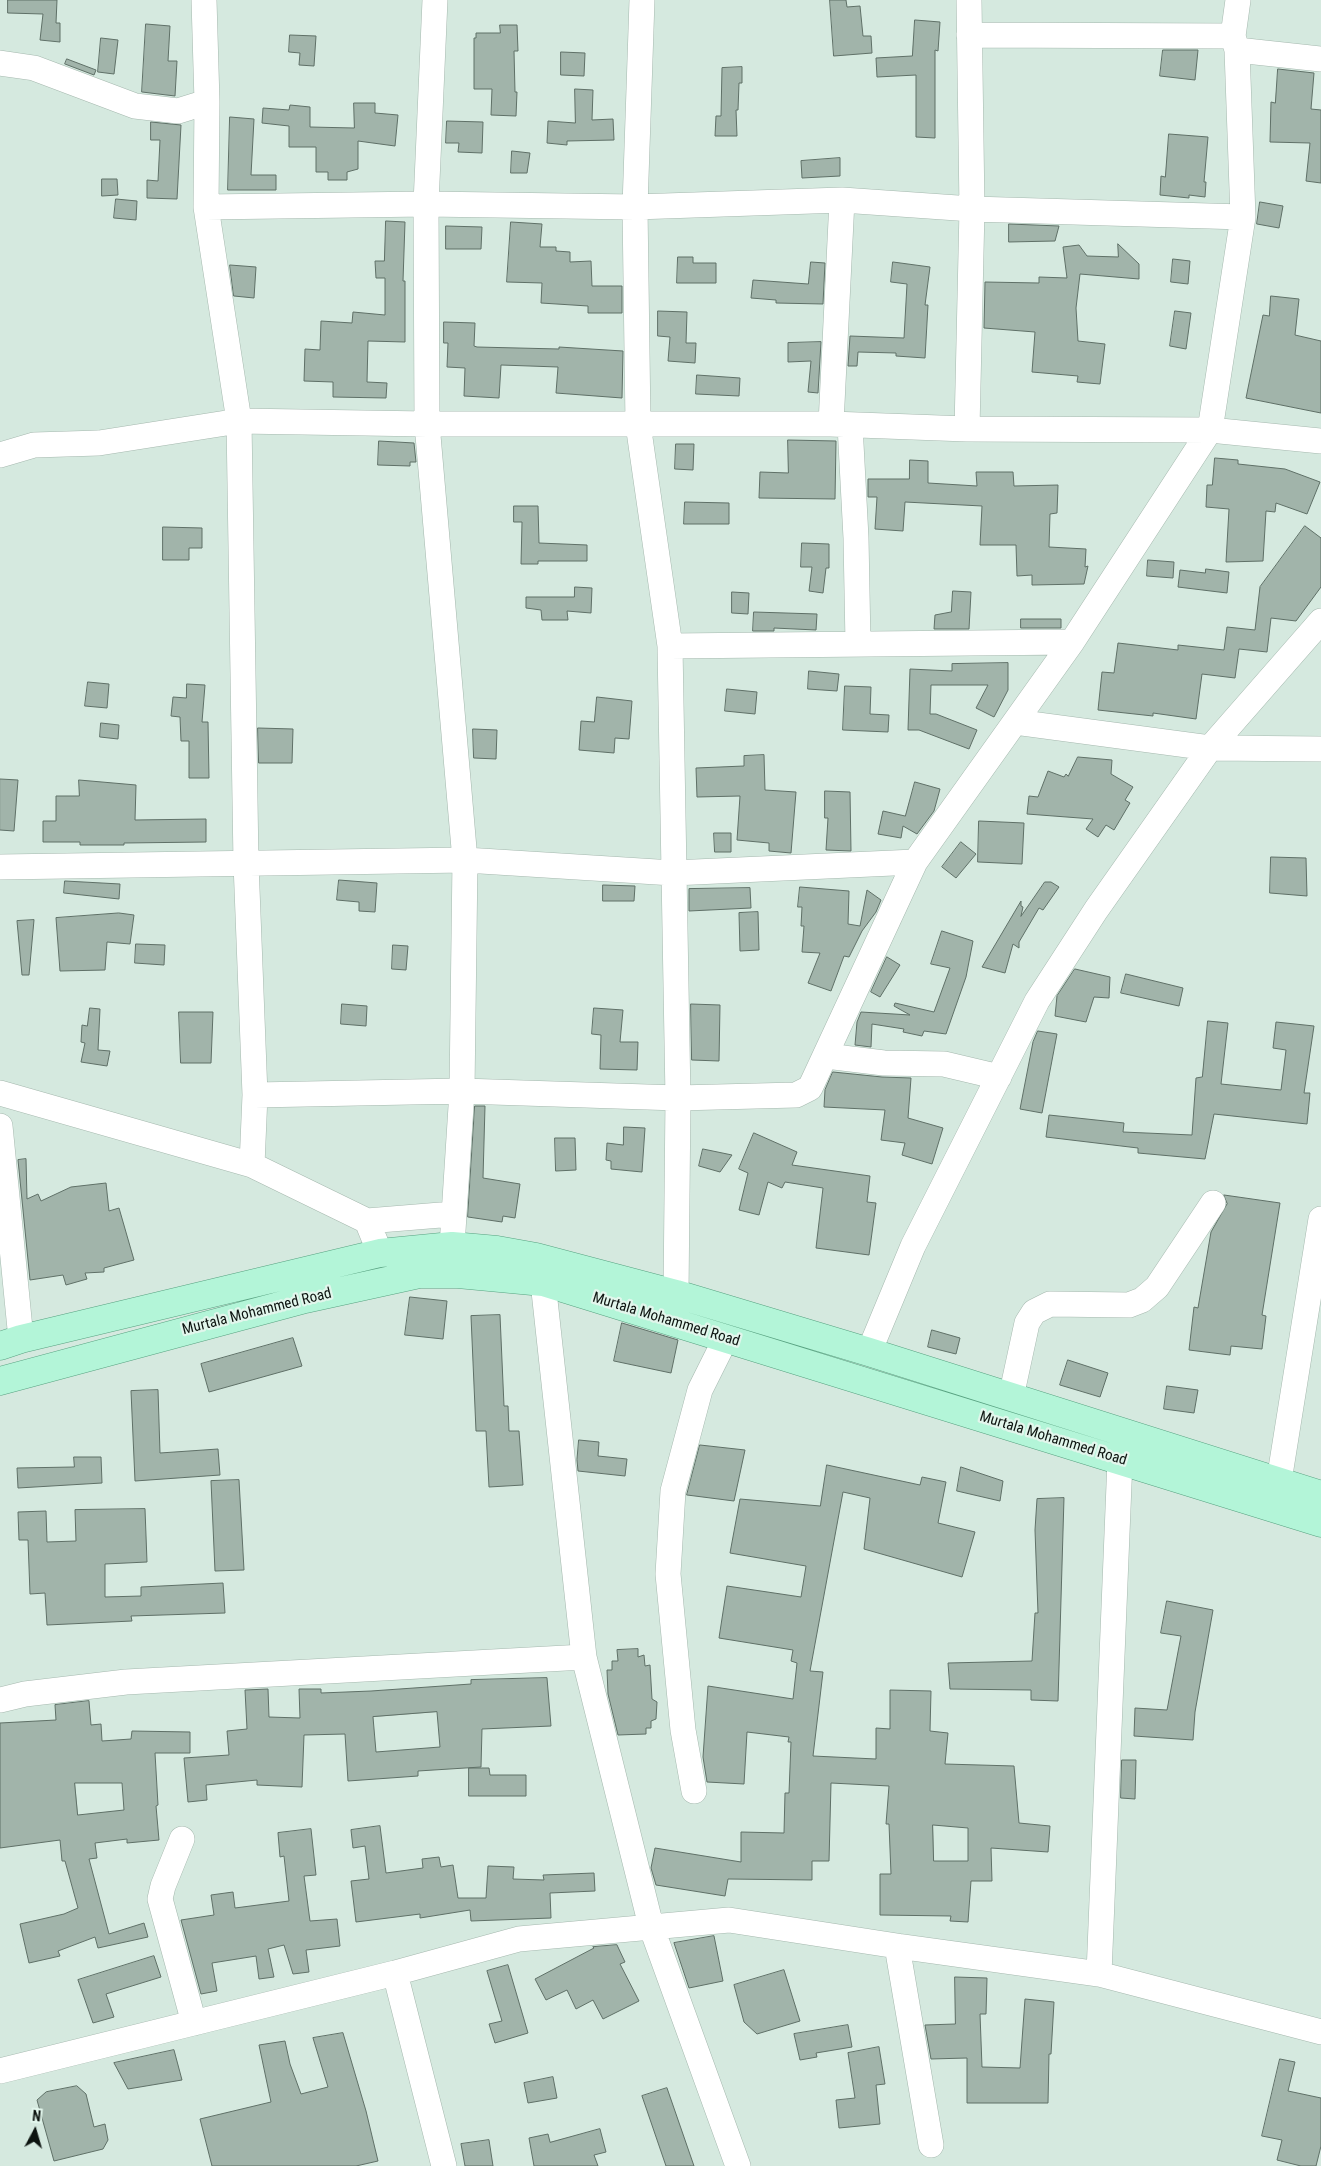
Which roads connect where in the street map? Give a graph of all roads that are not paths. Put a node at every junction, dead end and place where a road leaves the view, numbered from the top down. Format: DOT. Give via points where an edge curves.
graph roads {
  1 [pos="204,0"];
  2 [pos="435,0"];
  3 [pos="642,0"];
  4 [pos="969,0"];
  5 [pos="1238,0"];
  6 [pos="969,36"];
  7 [pos="1235,43"];
  8 [pos="1321,59"];
  9 [pos="0,63"];
  10 [pos="207,102"];
  11 [pos="842,200"];
  12 [pos="426,204"];
  13 [pos="206,207"];
  14 [pos="635,207"];
  15 [pos="972,209"];
  16 [pos="1242,217"];
  17 [pos="239,421"];
  18 [pos="428,424"];
  19 [pos="638,424"];
  20 [pos="841,424"];
  21 [pos="967,429"];
  22 [pos="1210,430"];
  23 [pos="1321,441"];
  24 [pos="0,455"];
  25 [pos="1321,622"];
  26 [pos="1072,642"];
  27 [pos="858,644"];
  28 [pos="670,646"];
  29 [pos="1015,722"];
  30 [pos="1210,748"];
  31 [pos="1321,749"];
  32 [pos="465,860"];
  33 [pos="915,862"];
  34 [pos="246,863"];
  35 [pos="0,867"];
  36 [pos="673,873"];
  37 [pos="826,1056"];
  38 [pos="1000,1077"];
  39 [pos="462,1092"];
  40 [pos="0,1093"];
  41 [pos="255,1095"];
  42 [pos="678,1098"];
  43 [pos="0,1126"];
  44 [pos="252,1165"];
  45 [pos="1213,1204"];
  46 [pos="453,1214"];
  47 [pos="1321,1219"];
  48 [pos="367,1221"];
  49 [pos="452,1246"];
  50 [pos="380,1253"];
  51 [pos="543,1282"];
  52 [pos="595,1285"];
  53 [pos="676,1294"];
  54 [pos="726,1338"];
  55 [pos="10,1343"];
  56 [pos="869,1352"];
  57 [pos="0,1381"];
  58 [pos="1011,1397"];
  59 [pos="1120,1460"];
  60 [pos="1279,1481"];
  61 [pos="1321,1495"];
  62 [pos="1321,1523"];
  63 [pos="584,1657"];
  64 [pos="0,1700"];
  65 [pos="694,1791"];
  66 [pos="182,1839"];
  67 [pos="651,1926"];
  68 [pos="897,1946"];
  69 [pos="395,1973"];
  70 [pos="1098,1974"];
  71 [pos="194,2023"];
  72 [pos="1321,2032"];
  73 [pos="0,2071"];
  74 [pos="931,2145"];
  75 [pos="444,2166"];
  76 [pos="738,2166"];
  1 -- 10 [label="street"];
  2 -- 12 [label="street"];
  3 -- 14 [label="street"];
  4 -- 6 [label="street"];
  5 -- 7 [label="street"];
  6 -- 7 [label="street"];
  6 -- 15 [label="street"];
  7 -- 8 [label="street"];
  7 -- 16 [label="street"];
  9 -- 10 [label="street" via="34,68 135,106 178,112"];
  10 -- 13 [label="street"];
  11 -- 14 [label="street"];
  11 -- 15 [label="street"];
  11 -- 20 [label="street"];
  12 -- 13 [label="street"];
  12 -- 14 [label="street"];
  12 -- 18 [label="street"];
  13 -- 17 [label="street"];
  14 -- 19 [label="street"];
  15 -- 16 [label="street"];
  15 -- 21 [label="street"];
  16 -- 22 [label="street"];
  17 -- 18 [label="street"];
  17 -- 24 [label="street" via="99,443 34,445"];
  17 -- 34 [label="street"];
  18 -- 19 [label="street"];
  18 -- 32 [label="street"];
  19 -- 20 [label="street"];
  19 -- 28 [label="street"];
  20 -- 21 [label="street"];
  20 -- 27 [label="street" via="856,538"];
  21 -- 22 [label="street"];
  22 -- 23 [label="street"];
  22 -- 26 [label="street"];
  25 -- 30 [label="street"];
  26 -- 27 [label="street"];
  26 -- 29 [label="street"];
  27 -- 28 [label="street"];
  28 -- 36 [label="street"];
  29 -- 30 [label="street"];
  29 -- 33 [label="street"];
  30 -- 31 [label="street"];
  30 -- 38 [label="street" via="1096,910 1042,994"];
  32 -- 34 [label="street"];
  32 -- 36 [label="street"];
  32 -- 39 [label="street"];
  33 -- 36 [label="street"];
  33 -- 37 [label="street"];
  34 -- 35 [label="street"];
  34 -- 41 [label="street"];
  36 -- 42 [label="street"];
  37 -- 38 [label="street" via="884,1063 944,1064"];
  37 -- 42 [label="street" via="810,1088 796,1095"];
  38 -- 56 [label="street" via="913,1246"];
  39 -- 41 [label="street"];
  39 -- 42 [label="street"];
  39 -- 46 [label="street"];
  40 -- 44 [label="street"];
  41 -- 44 [label="street"];
  42 -- 53 [label="street"];
  43 -- 55 [label="street"];
  44 -- 48 [label="street"];
  45 -- 58 [label="street" via="1157,1287 1142,1300 1129,1305 1050,1304 1034,1312 1027,1323"];
  46 -- 48 [label="street"];
  46 -- 49 [label="street"];
  47 -- 60 [label="street"];
  48 -- 50 [label="street"];
  49 -- 50 [label="main road, Murtala Mohammed Road"];
  49 -- 52 [label="main road, Murtala Mohammed Road" via="536,1257"];
  50 -- 55 [label="main road, Murtala Mohammed Road"];
  51 -- 52 [label="main road, Murtala Mohammed Road"];
  51 -- 57 [label="main road, Murtala Mohammed Road" via="458,1274 419,1274 305,1299"];
  51 -- 63 [label="street"];
  52 -- 53 [label="main road, Murtala Mohammed Road"];
  52 -- 54 [label="main road, Murtala Mohammed Road"];
  53 -- 56 [label="main road, Murtala Mohammed Road"];
  54 -- 59 [label="main road, Murtala Mohammed Road"];
  54 -- 65 [label="street" via="700,1390 674,1491 668,1574 684,1730"];
  56 -- 58 [label="main road, Murtala Mohammed Road"];
  58 -- 60 [label="main road, Murtala Mohammed Road"];
  59 -- 62 [label="main road, Murtala Mohammed Road"];
  59 -- 70 [label="street"];
  60 -- 61 [label="main road, Murtala Mohammed Road"];
  63 -- 64 [label="street" via="126,1682"];
  63 -- 67 [label="street"];
  66 -- 71 [label="street" via="160,1899"];
  67 -- 68 [label="street" via="729,1920"];
  67 -- 69 [label="street" via="519,1939"];
  67 -- 76 [label="street"];
  68 -- 70 [label="street"];
  68 -- 74 [label="street"];
  69 -- 71 [label="street"];
  69 -- 75 [label="street"];
  70 -- 72 [label="street"];
  71 -- 73 [label="street"];
}
